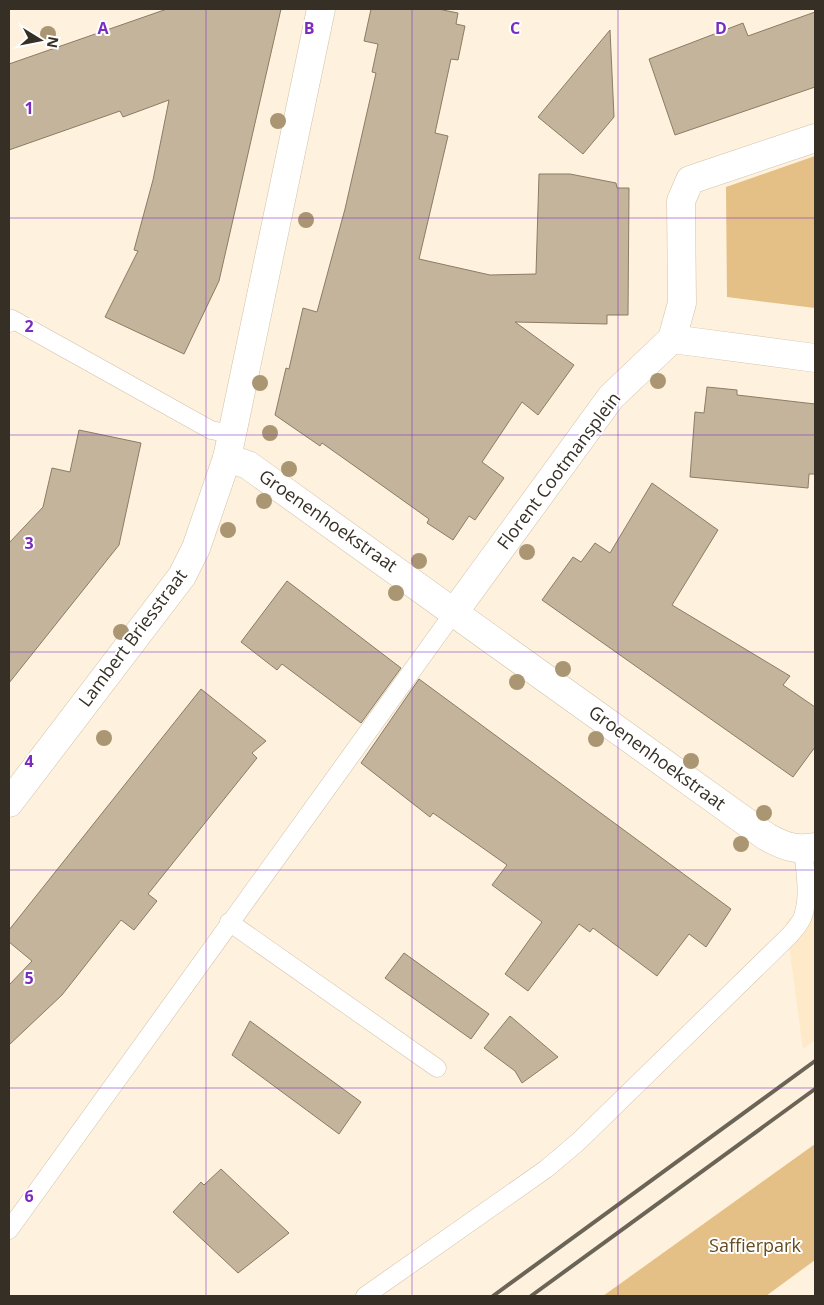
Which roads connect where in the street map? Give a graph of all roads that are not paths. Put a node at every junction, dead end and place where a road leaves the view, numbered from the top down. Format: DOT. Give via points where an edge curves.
graph roads {
  1 [pos="321,9"];
  2 [pos="815,138"];
  3 [pos="9,323"];
  4 [pos="672,339"];
  5 [pos="815,358"];
  6 [pos="229,446"];
  7 [pos="455,611"];
  8 [pos="9,803"];
  9 [pos="809,848"];
  10 [pos="229,922"];
  11 [pos="437,1068"];
  12 [pos="9,1230"];
  13 [pos="365,1296"];
  1 -- 6 [label="street"];
  2 -- 4 [label="street" via="690,180 682,201 682,303"];
  3 -- 6 [label="lane" via="12,319 210,430"];
  4 -- 5 [label="street"];
  4 -- 7 [label="street, Florent Cootmansplein" via="611,397"];
  6 -- 7 [label="street, Groenenhoekstraat" via="248,465"];
  6 -- 8 [label="street, Lambert Briesstraat" via="196,548 182,576"];
  7 -- 9 [label="street, Groenenhoekstraat" via="767,837 785,846"];
  7 -- 10 [label="lane"];
  9 -- 13 [label="lane" via="803,918 790,935 578,1142 546,1169"];
  10 -- 11 [label="lane"];
  10 -- 12 [label="lane"];
}
